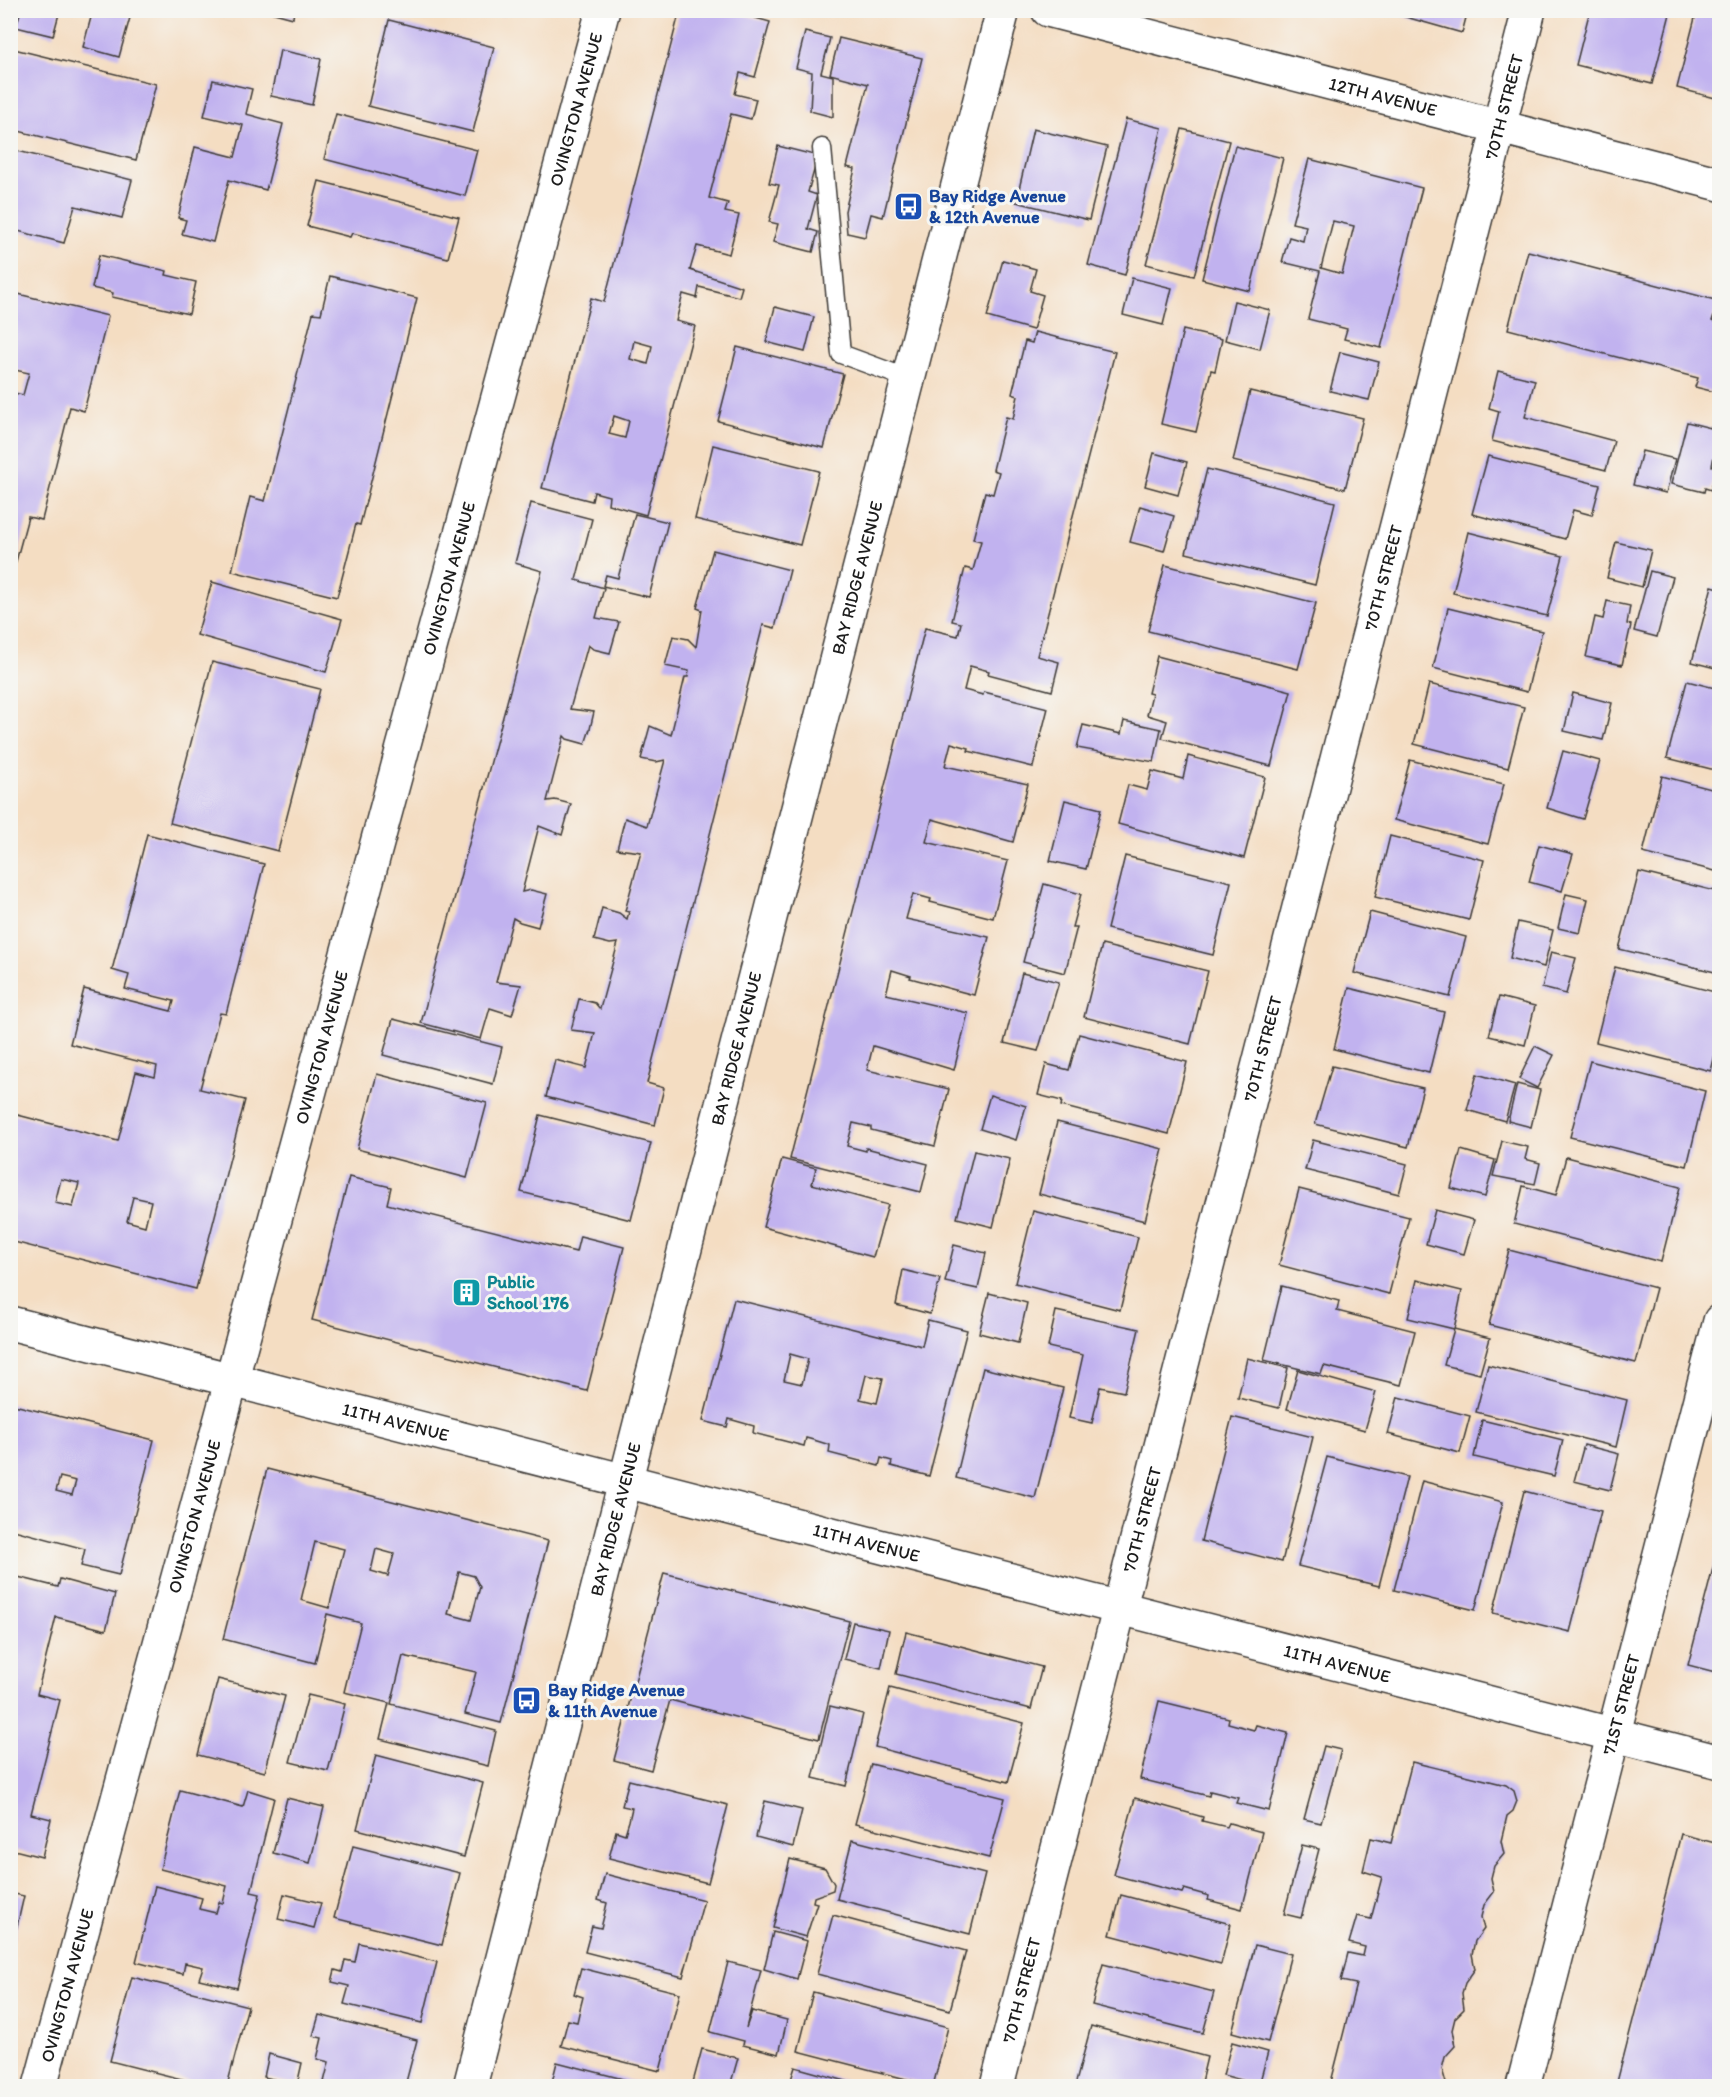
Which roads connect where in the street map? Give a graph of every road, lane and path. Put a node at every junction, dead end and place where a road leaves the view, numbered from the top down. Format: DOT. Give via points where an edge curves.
graph roads {
  1 [pos="603,10"];
  2 [pos="1003,10"];
  3 [pos="1048,10"];
  4 [pos="1529,10"];
  5 [pos="1500,127"];
  6 [pos="822,147"];
  7 [pos="1719,184"];
  8 [pos="909,379"];
  9 [pos="1719,1321"];
  10 [pos="10,1323"];
  11 [pos="231,1380"];
  12 [pos="627,1481"];
  13 [pos="1120,1607"];
  14 [pos="1614,1734"];
  15 [pos="1719,1762"];
  16 [pos="40,2086"];
  17 [pos="470,2086"];
  18 [pos="997,2086"];
  19 [pos="1523,2086"];
  1 -- 11 [label="street, OVINGTON AVENUE"];
  2 -- 8 [label="street, BAY RIDGE AVENUE"];
  3 -- 5 [label="street, 12TH AVENUE"];
  4 -- 5 [label="street, 70TH STREET"];
  5 -- 7 [label="street, 12TH AVENUE"];
  5 -- 13 [label="street, 70TH STREET"];
  6 -- 8 [label="lane" via="841,354"];
  8 -- 12 [label="street, BAY RIDGE AVENUE"];
  9 -- 14 [label="street, 71ST STREET"];
  10 -- 11 [label="street, 11TH AVENUE"];
  11 -- 12 [label="street, 11TH AVENUE"];
  11 -- 16 [label="street, OVINGTON AVENUE"];
  12 -- 13 [label="street, 11TH AVENUE"];
  12 -- 17 [label="street, BAY RIDGE AVENUE"];
  13 -- 14 [label="street, 11TH AVENUE"];
  13 -- 18 [label="street, 70TH STREET"];
  14 -- 15 [label="street, 11TH AVENUE"];
  14 -- 19 [label="street, 71ST STREET"];
}
